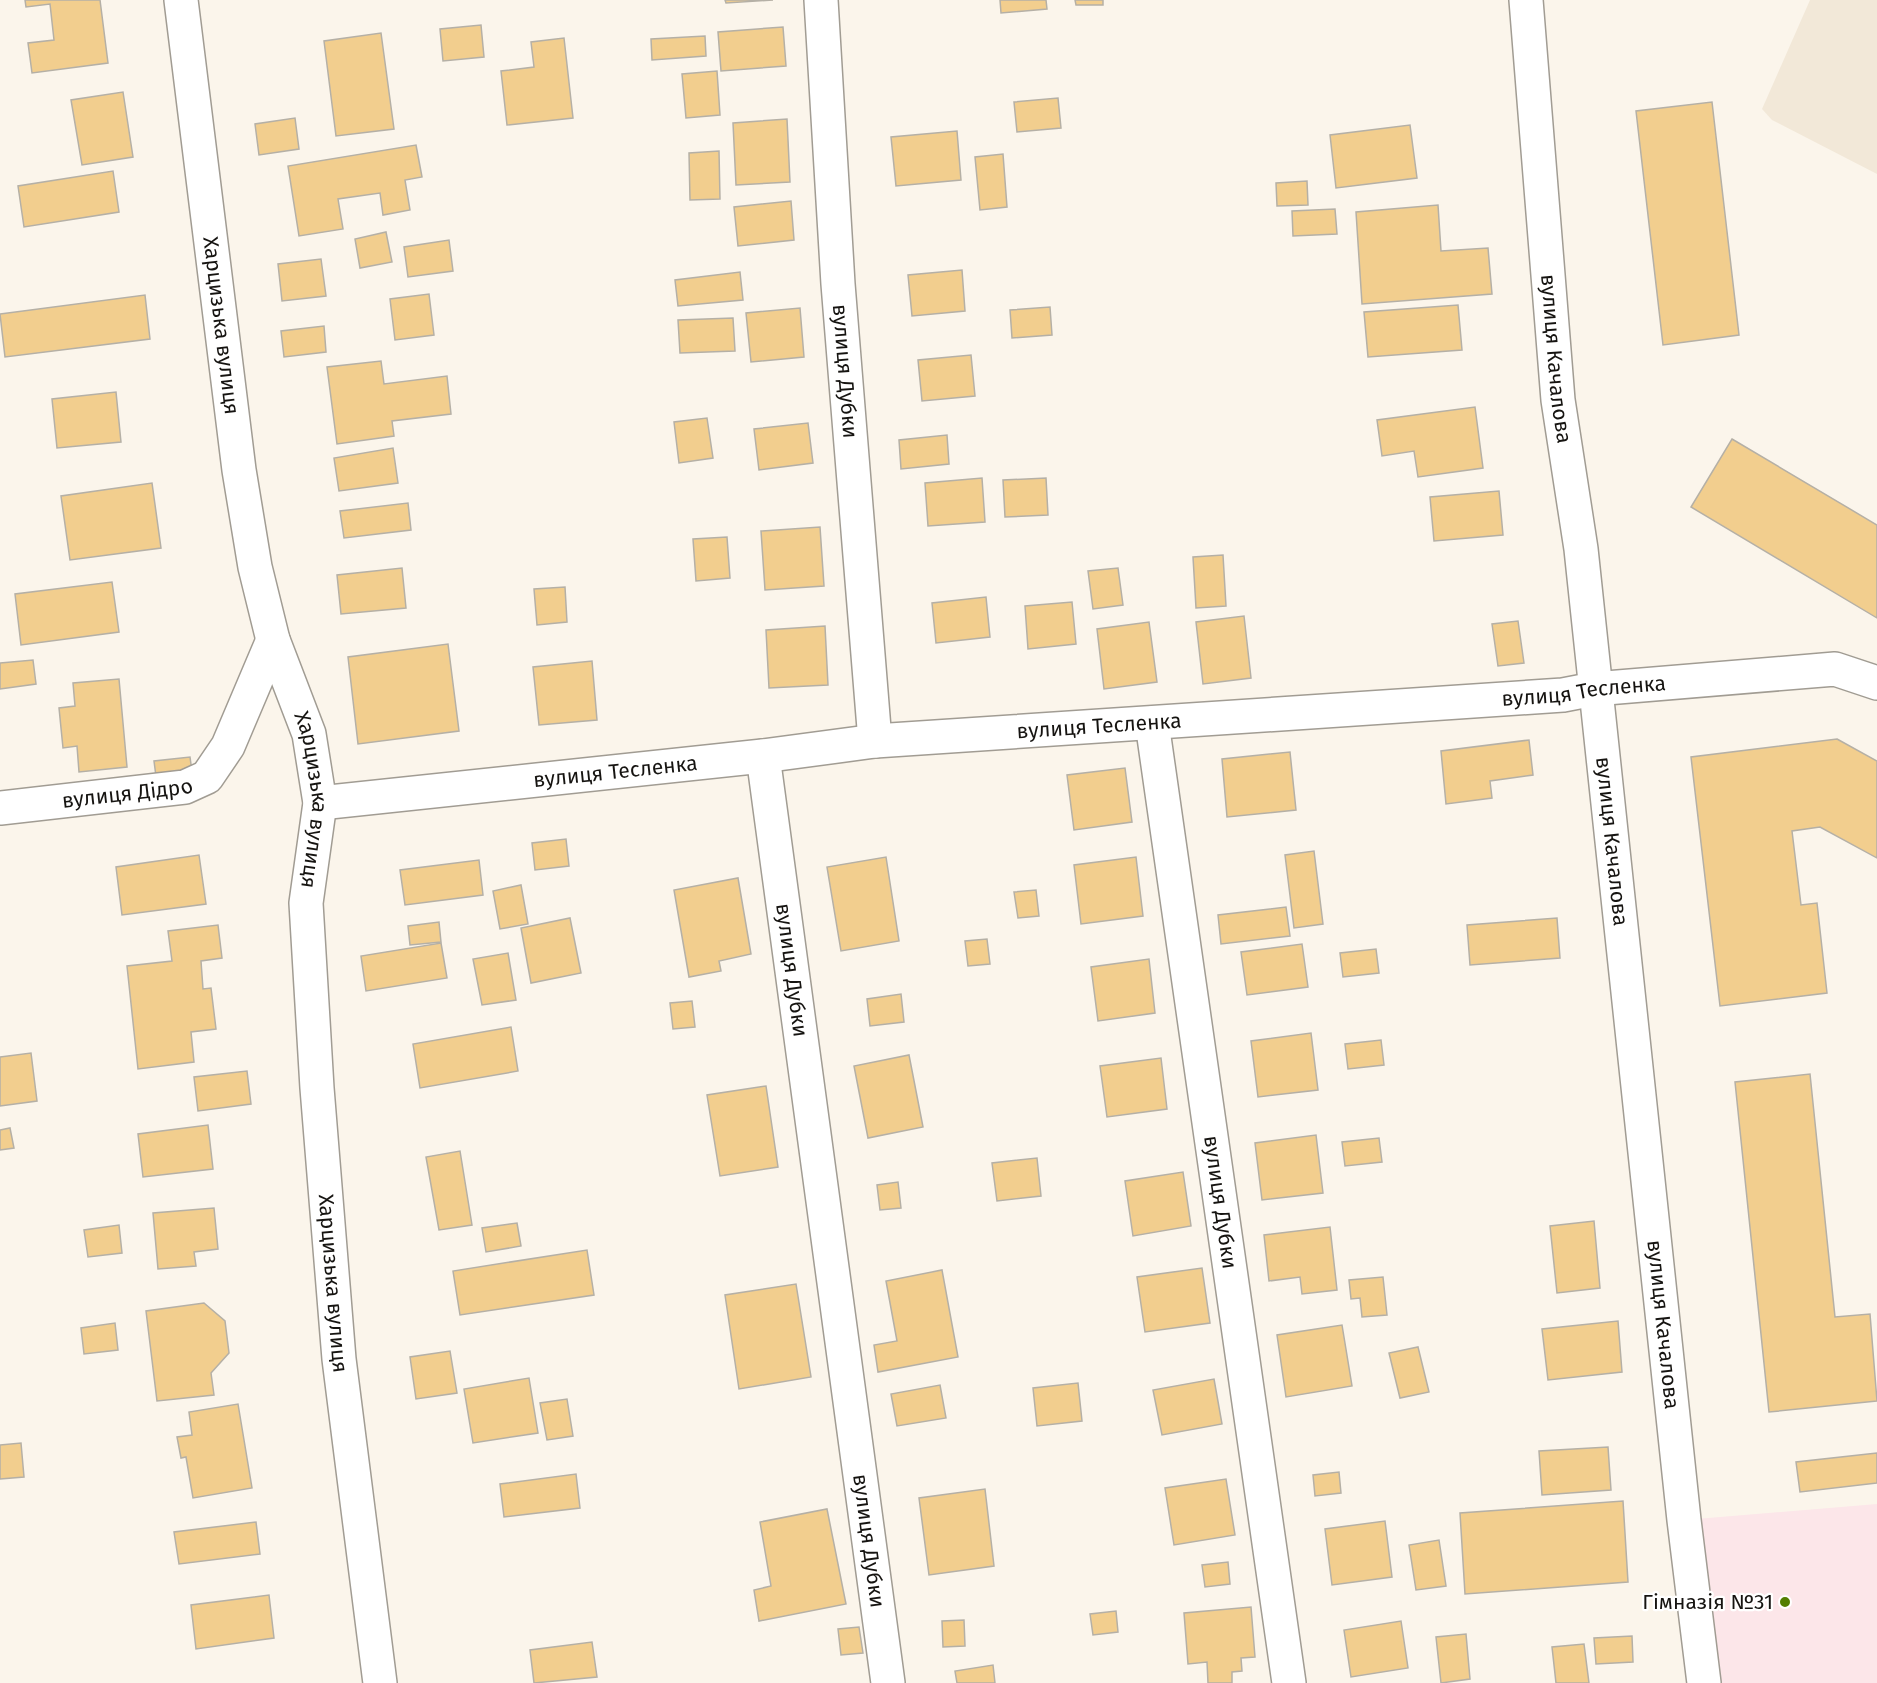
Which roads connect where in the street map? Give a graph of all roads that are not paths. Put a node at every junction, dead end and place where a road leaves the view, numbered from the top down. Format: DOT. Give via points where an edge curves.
graph roads {
  1 [pos="181,0"];
  2 [pos="821,0"];
  3 [pos="1526,0"];
  4 [pos="273,640"];
  5 [pos="1877,683"];
  6 [pos="1594,689"];
  7 [pos="1152,723"];
  8 [pos="875,741"];
  9 [pos="763,756"];
  10 [pos="320,803"];
  11 [pos="0,808"];
  12 [pos="380,1683"];
  13 [pos="888,1683"];
  14 [pos="1289,1683"];
  15 [pos="1704,1683"];
  1 -- 4 [label="street, Харцизька вулиця" via="239,470 255,567"];
  2 -- 8 [label="street, вулиця Дубки" via="838,284"];
  3 -- 6 [label="street, вулиця Качалова" via="1558,400 1581,549"];
  4 -- 10 [label="street, Харцизька вулиця" via="309,734"];
  4 -- 11 [label="street, вулиця Дідро" via="228,746 207,777 185,787"];
  5 -- 6 [label="street, вулиця Тесленка" via="1835,669"];
  6 -- 7 [label="street, вулиця Тесленка" via="1563,695"];
  6 -- 15 [label="street, вулиця Качалова"];
  7 -- 8 [label="street, вулиця Тесленка"];
  7 -- 14 [label="street, вулиця Дубки"];
  8 -- 9 [label="street, вулиця Тесленка"];
  9 -- 10 [label="street, вулиця Тесленка"];
  9 -- 13 [label="street, вулиця Дубки"];
  10 -- 12 [label="street, Харцизька вулиця" via="306,903 317,1088 339,1359"];
}
